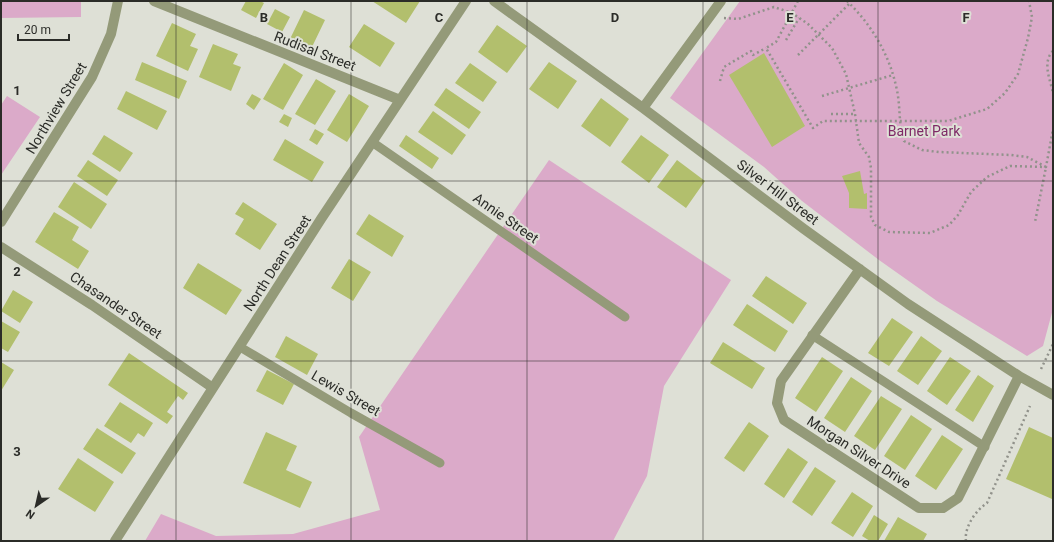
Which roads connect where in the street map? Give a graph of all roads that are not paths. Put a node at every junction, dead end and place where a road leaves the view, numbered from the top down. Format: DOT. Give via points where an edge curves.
graph roads {
  1 [pos="118,1"];
  2 [pos="154,1"];
  3 [pos="466,1"];
  4 [pos="494,1"];
  5 [pos="721,1"];
  6 [pos="400,100"];
  7 [pos="643,108"];
  8 [pos="372,142"];
  9 [pos="1,222"];
  10 [pos="1,247"];
  11 [pos="860,269"];
  12 [pos="625,317"];
  13 [pos="812,335"];
  14 [pos="240,347"];
  15 [pos="1019,376"];
  16 [pos="213,388"];
  17 [pos="1053,395"];
  18 [pos="985,447"];
  19 [pos="440,463"];
  20 [pos="115,541"];
  1 -- 9 [label="street, Northview Street" via="111,34 92,78"];
  2 -- 6 [label="street, Rudisal Street"];
  3 -- 6 [label="street, North Dean Street"];
  4 -- 7 [label="street, Silver Hill Street"];
  5 -- 7 [label="street"];
  6 -- 8 [label="street, North Dean Street"];
  7 -- 11 [label="street, Silver Hill Street"];
  8 -- 12 [label="lane, Annie Street"];
  8 -- 14 [label="street, North Dean Street"];
  10 -- 16 [label="street, Chasander Street" via="92,305"];
  11 -- 13 [label="street, Morgan Silver Drive"];
  11 -- 15 [label="street, Silver Hill Street" via="908,304"];
  13 -- 18 [label="lane"];
  13 -- 18 [label="street, Morgan Silver Drive" via="781,381 777,403 784,420 919,508 943,508 958,498"];
  14 -- 16 [label="street, North Dean Street"];
  14 -- 19 [label="lane, Lewis Street"];
  15 -- 17 [label="street, Silver Hill Street"];
  15 -- 18 [label="street, Morgan Silver Drive"];
  16 -- 20 [label="street, North Dean Street"];
}
